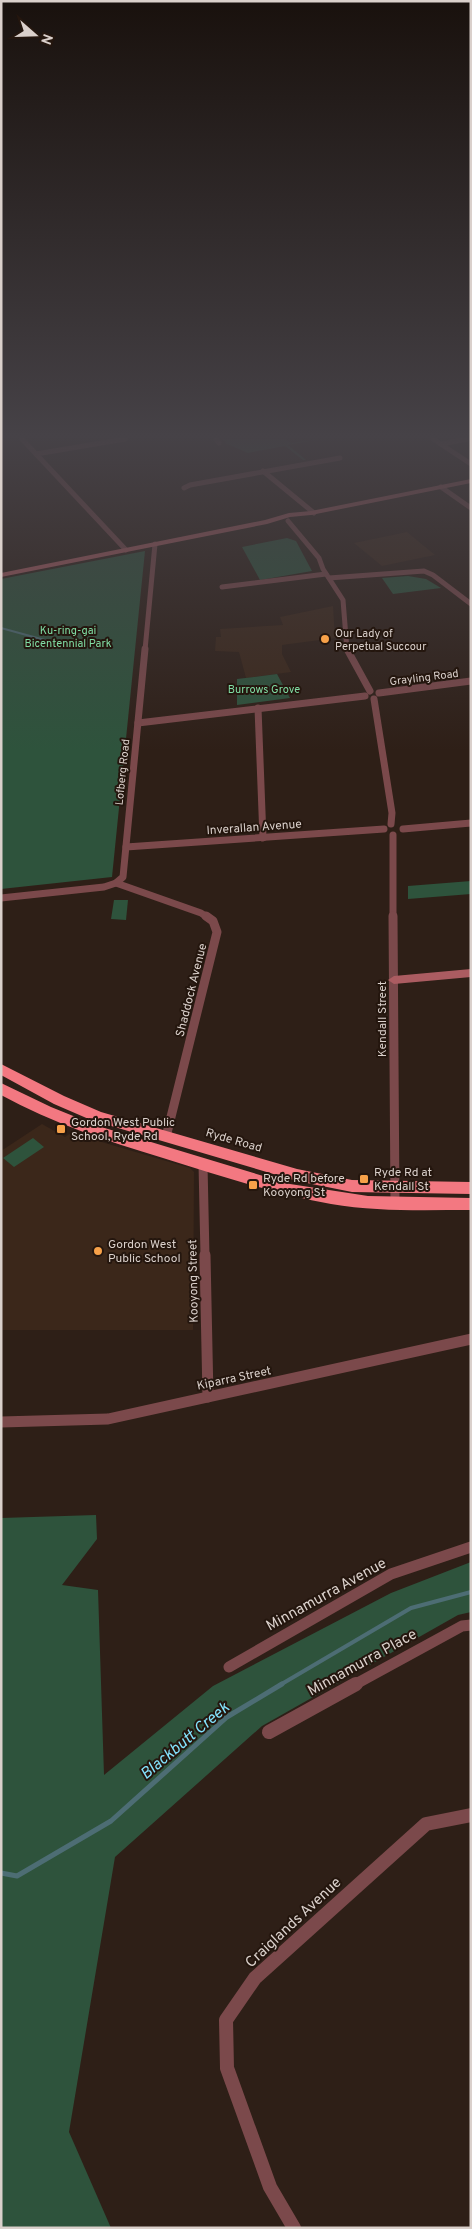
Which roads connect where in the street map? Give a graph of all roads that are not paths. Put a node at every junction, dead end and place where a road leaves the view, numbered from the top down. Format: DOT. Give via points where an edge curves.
graph roads {
  1 [pos="119,543"];
  2 [pos="160,543"];
  3 [pos="307,543"];
  4 [pos="155,544"];
  5 [pos="126,550"];
  6 [pos="311,550"];
  7 [pos="2,574"];
  8 [pos="326,574"];
  9 [pos="222,587"];
  10 [pos="471,604"];
  11 [pos="471,681"];
  12 [pos="368,693"];
  13 [pos="377,696"];
  14 [pos="258,708"];
  15 [pos="138,723"];
  16 [pos="471,823"];
  17 [pos="391,824"];
  18 [pos="384,829"];
  19 [pos="403,829"];
  20 [pos="393,835"];
  21 [pos="263,838"];
  22 [pos="126,847"];
  23 [pos="116,882"];
  24 [pos="1,898"];
  25 [pos="471,973"];
  26 [pos="394,980"];
  27 [pos="1,1069"];
  28 [pos="1,1088"];
  29 [pos="166,1137"];
  30 [pos="203,1164"];
  31 [pos="394,1188"];
  32 [pos="471,1188"];
  33 [pos="395,1204"];
  34 [pos="471,1204"];
  35 [pos="471,1339"];
  36 [pos="208,1397"];
  37 [pos="1,1422"];
  38 [pos="471,1547"];
  39 [pos="471,1625"];
  40 [pos="229,1667"];
  41 [pos="270,1732"];
  42 [pos="471,1815"];
  43 [pos="449,1818"];
  44 [pos="294,2228"];
  1 -- 5 [label="street"];
  2 -- 4 [label="main road"];
  3 -- 6 [label="street"];
  4 -- 5 [label="main road"];
  4 -- 15 [label="street, Lofberg Road"];
  5 -- 7 [label="main road"];
  6 -- 8 [label="street" via="313,558"];
  8 -- 9 [label="street"];
  8 -- 10 [label="street" via="424,572 433,574"];
  8 -- 12 [label="street" via="343,600 347,651"];
  11 -- 13 [label="street, Grayling Road"];
  12 -- 13 [label="street"];
  12 -- 14 [label="street"];
  13 -- 17 [label="street"];
  14 -- 15 [label="street"];
  14 -- 21 [label="street"];
  15 -- 22 [label="street, Lofberg Road"];
  16 -- 19 [label="street"];
  17 -- 18 [label="street"];
  17 -- 19 [label="street"];
  18 -- 20 [label="street"];
  18 -- 21 [label="street, Inverallan Avenue"];
  19 -- 20 [label="street"];
  20 -- 26 [label="street, Kendall Street"];
  21 -- 22 [label="street, Inverallan Avenue"];
  22 -- 23 [label="street, Lofberg Road" via="124,873"];
  23 -- 24 [label="street" via="90,889"];
  23 -- 29 [label="street, Shaddock Avenue" via="208,917 213,921 216,932"];
  25 -- 26 [label="main road"];
  26 -- 31 [label="street, Kendall Street"];
  27 -- 29 [label="highway, Ryde Road" via="80,1110"];
  28 -- 30 [label="highway" via="66,1120"];
  29 -- 31 [label="highway, Ryde Road" via="323,1181"];
  30 -- 33 [label="highway" via="319,1196"];
  30 -- 36 [label="street, Kooyong Street"];
  31 -- 32 [label="highway, Ryde Road"];
  31 -- 33 [label="street, Kendall Street"];
  33 -- 34 [label="highway"];
  35 -- 36 [label="street, Kiparra Street"];
  36 -- 37 [label="street, Kiparra Street" via="96,1421"];
  38 -- 40 [label="street, Minnamurra Avenue" via="391,1574"];
  39 -- 41 [label="street, Minnamurra Place" via="462,1626"];
  42 -- 43 [label="street"];
  43 -- 44 [label="street, Craiglands Avenue" via="426,1824 255,1978 226,2020 227,2068 270,2187"];
}
